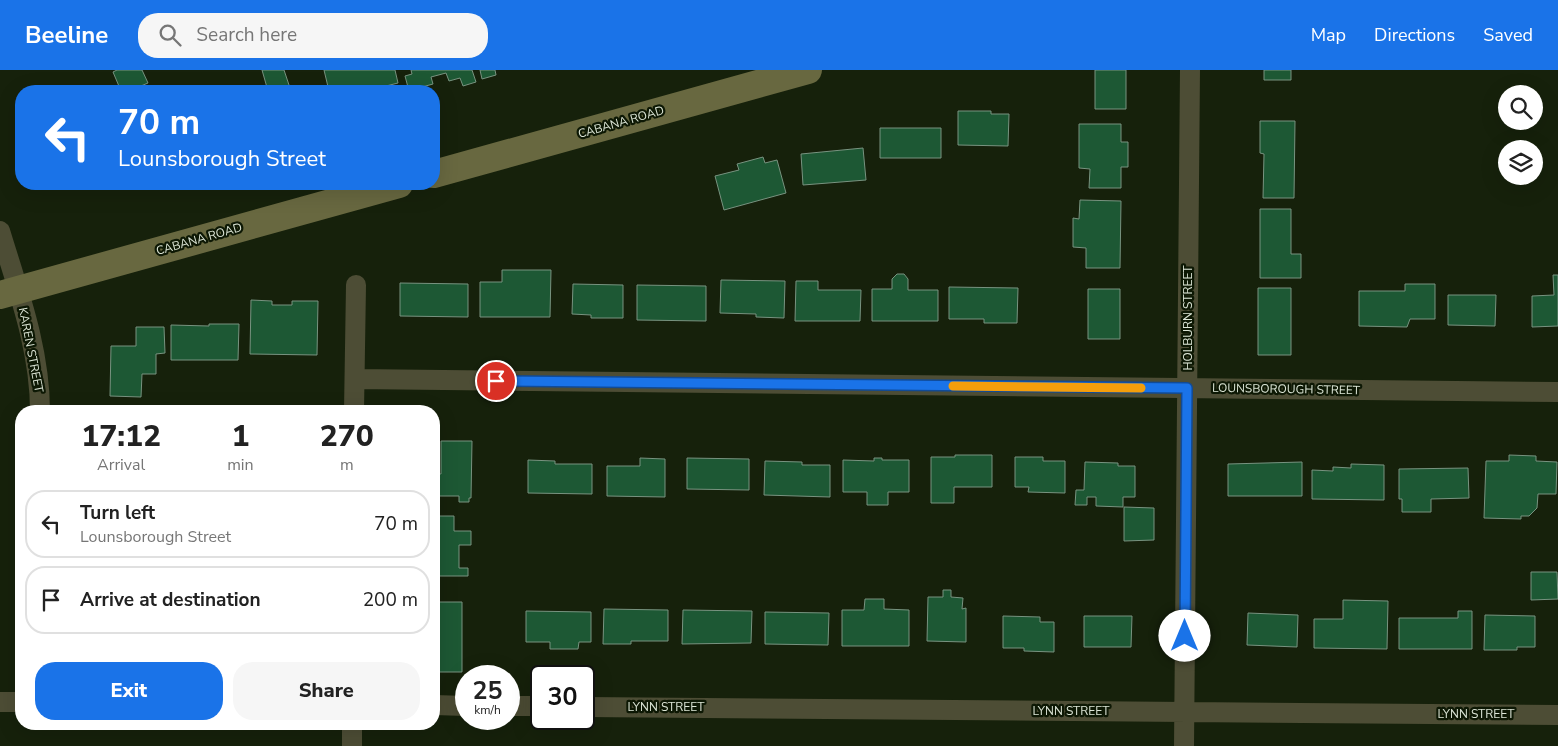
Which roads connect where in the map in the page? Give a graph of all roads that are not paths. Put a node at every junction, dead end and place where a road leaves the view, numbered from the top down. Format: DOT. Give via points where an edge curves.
graph roads {
  1 [pos="808,70"];
  2 [pos="1190,70"];
  3 [pos="440,172"];
  4 [pos="377,190"];
  5 [pos="0,231"];
  6 [pos="356,285"];
  7 [pos="10,292"];
  8 [pos="355,380"];
  9 [pos="1187,388"];
  10 [pos="1558,392"];
  11 [pos="40,405"];
  12 [pos="354,405"];
  13 [pos="0,702"];
  14 [pos="15,702"];
  15 [pos="440,706"];
  16 [pos="455,706"];
  17 [pos="595,707"];
  18 [pos="1185,712"];
  19 [pos="1558,715"];
  20 [pos="352,730"];
  21 [pos="352,746"];
  22 [pos="1184,746"];
  1 -- 3 [label="main road, CABANA ROAD"];
  2 -- 9 [label="street, HOLBURN STREET"];
  4 -- 7 [label="main road, CABANA ROAD"];
  5 -- 7 [label="street, KAREN STREET"];
  6 -- 8 [label="street"];
  7 -- 11 [label="street, KAREN STREET" via="28,324"];
  8 -- 9 [label="street, LOUNSBOROUGH STREET"];
  8 -- 12 [label="street"];
  9 -- 10 [label="street, LOUNSBOROUGH STREET"];
  9 -- 18 [label="street, HOLBURN STREET"];
  13 -- 14 [label="street"];
  15 -- 16 [label="street"];
  17 -- 18 [label="street, LYNN STREET"];
  18 -- 19 [label="street, LYNN STREET"];
  18 -- 22 [label="street, HOLBURN STREET"];
  20 -- 21 [label="street"];
}
